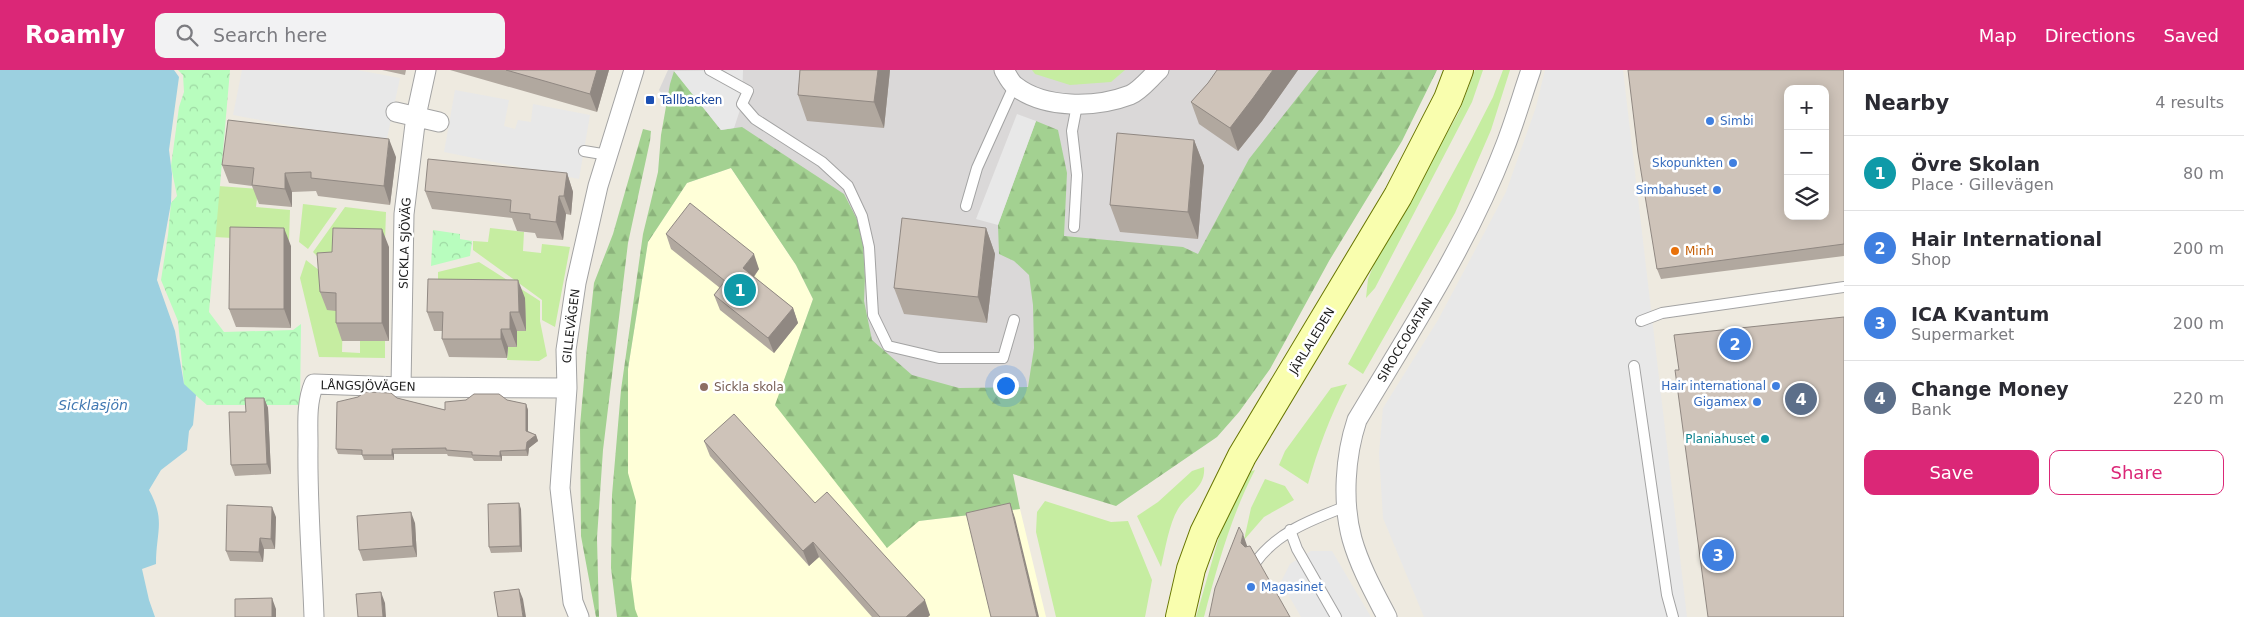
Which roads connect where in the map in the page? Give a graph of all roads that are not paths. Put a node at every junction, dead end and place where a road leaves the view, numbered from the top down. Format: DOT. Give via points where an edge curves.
graph roads {
  1 [pos="426,70"];
  2 [pos="634,70"];
  3 [pos="710,70"];
  4 [pos="1159,70"];
  5 [pos="1458,70"];
  6 [pos="1530,70"];
  7 [pos="1009,78"];
  8 [pos="1077,105"];
  9 [pos="396,112"];
  10 [pos="416,116"];
  11 [pos="439,122"];
  12 [pos="584,151"];
  13 [pos="608,155"];
  14 [pos="966,206"];
  15 [pos="1074,226"];
  16 [pos="1844,287"];
  17 [pos="1014,320"];
  18 [pos="1641,321"];
  19 [pos="1634,366"];
  20 [pos="402,387"];
  21 [pos="567,388"];
  22 [pos="1347,506"];
  23 [pos="1290,530"];
  24 [pos="1255,563"];
  25 [pos="314,617"];
  26 [pos="579,617"];
  27 [pos="1180,617"];
  28 [pos="1336,617"];
  29 [pos="1387,617"];
  30 [pos="1674,617"];
  1 -- 10 [label="street, SICKLA SJÖVÄG"];
  2 -- 13 [label="street, GILLEVÄGEN"];
  3 -- 17 [label="lane" via="748,91 742,104 755,119 822,162 848,186 862,216 869,247 872,315 888,346 939,358 1003,358"];
  4 -- 8 [label="street" via="1132,95"];
  5 -- 27 [label="main road, JÄRLALEDEN" via="1448,99 1398,196 1242,456 1204,533 1191,569"];
  6 -- 22 [label="street, SIROCCOGATAN" via="1504,150 1472,219 1438,286 1357,420 1350,442"];
  7 -- 8 [label="street" via="1055,103"];
  7 -- 14 [label="lane"];
  8 -- 15 [label="lane" via="1072,131 1077,175"];
  9 -- 10 [label="street"];
  10 -- 11 [label="street"];
  10 -- 20 [label="street, SICKLA SJÖVÄG" via="404,214"];
  12 -- 13 [label="lane"];
  13 -- 21 [label="street, GILLEVÄGEN" via="576,283 566,350"];
  16 -- 18 [label="lane" via="1662,313"];
  19 -- 30 [label="lane" via="1667,595"];
  20 -- 21 [label="street, LÅNGSJÖVÄGEN"];
  20 -- 25 [label="street, LÅNGSJÖVÄGEN" via="314,384 310,394 307,486"];
  21 -- 26 [label="street, GILLEVÄGEN" via="560,488 574,602"];
  22 -- 23 [label="lane"];
  22 -- 29 [label="street, SIROCCOGATAN" via="1352,538 1363,570"];
  23 -- 24 [label="lane" via="1263,551"];
  23 -- 28 [label="lane"];
}
